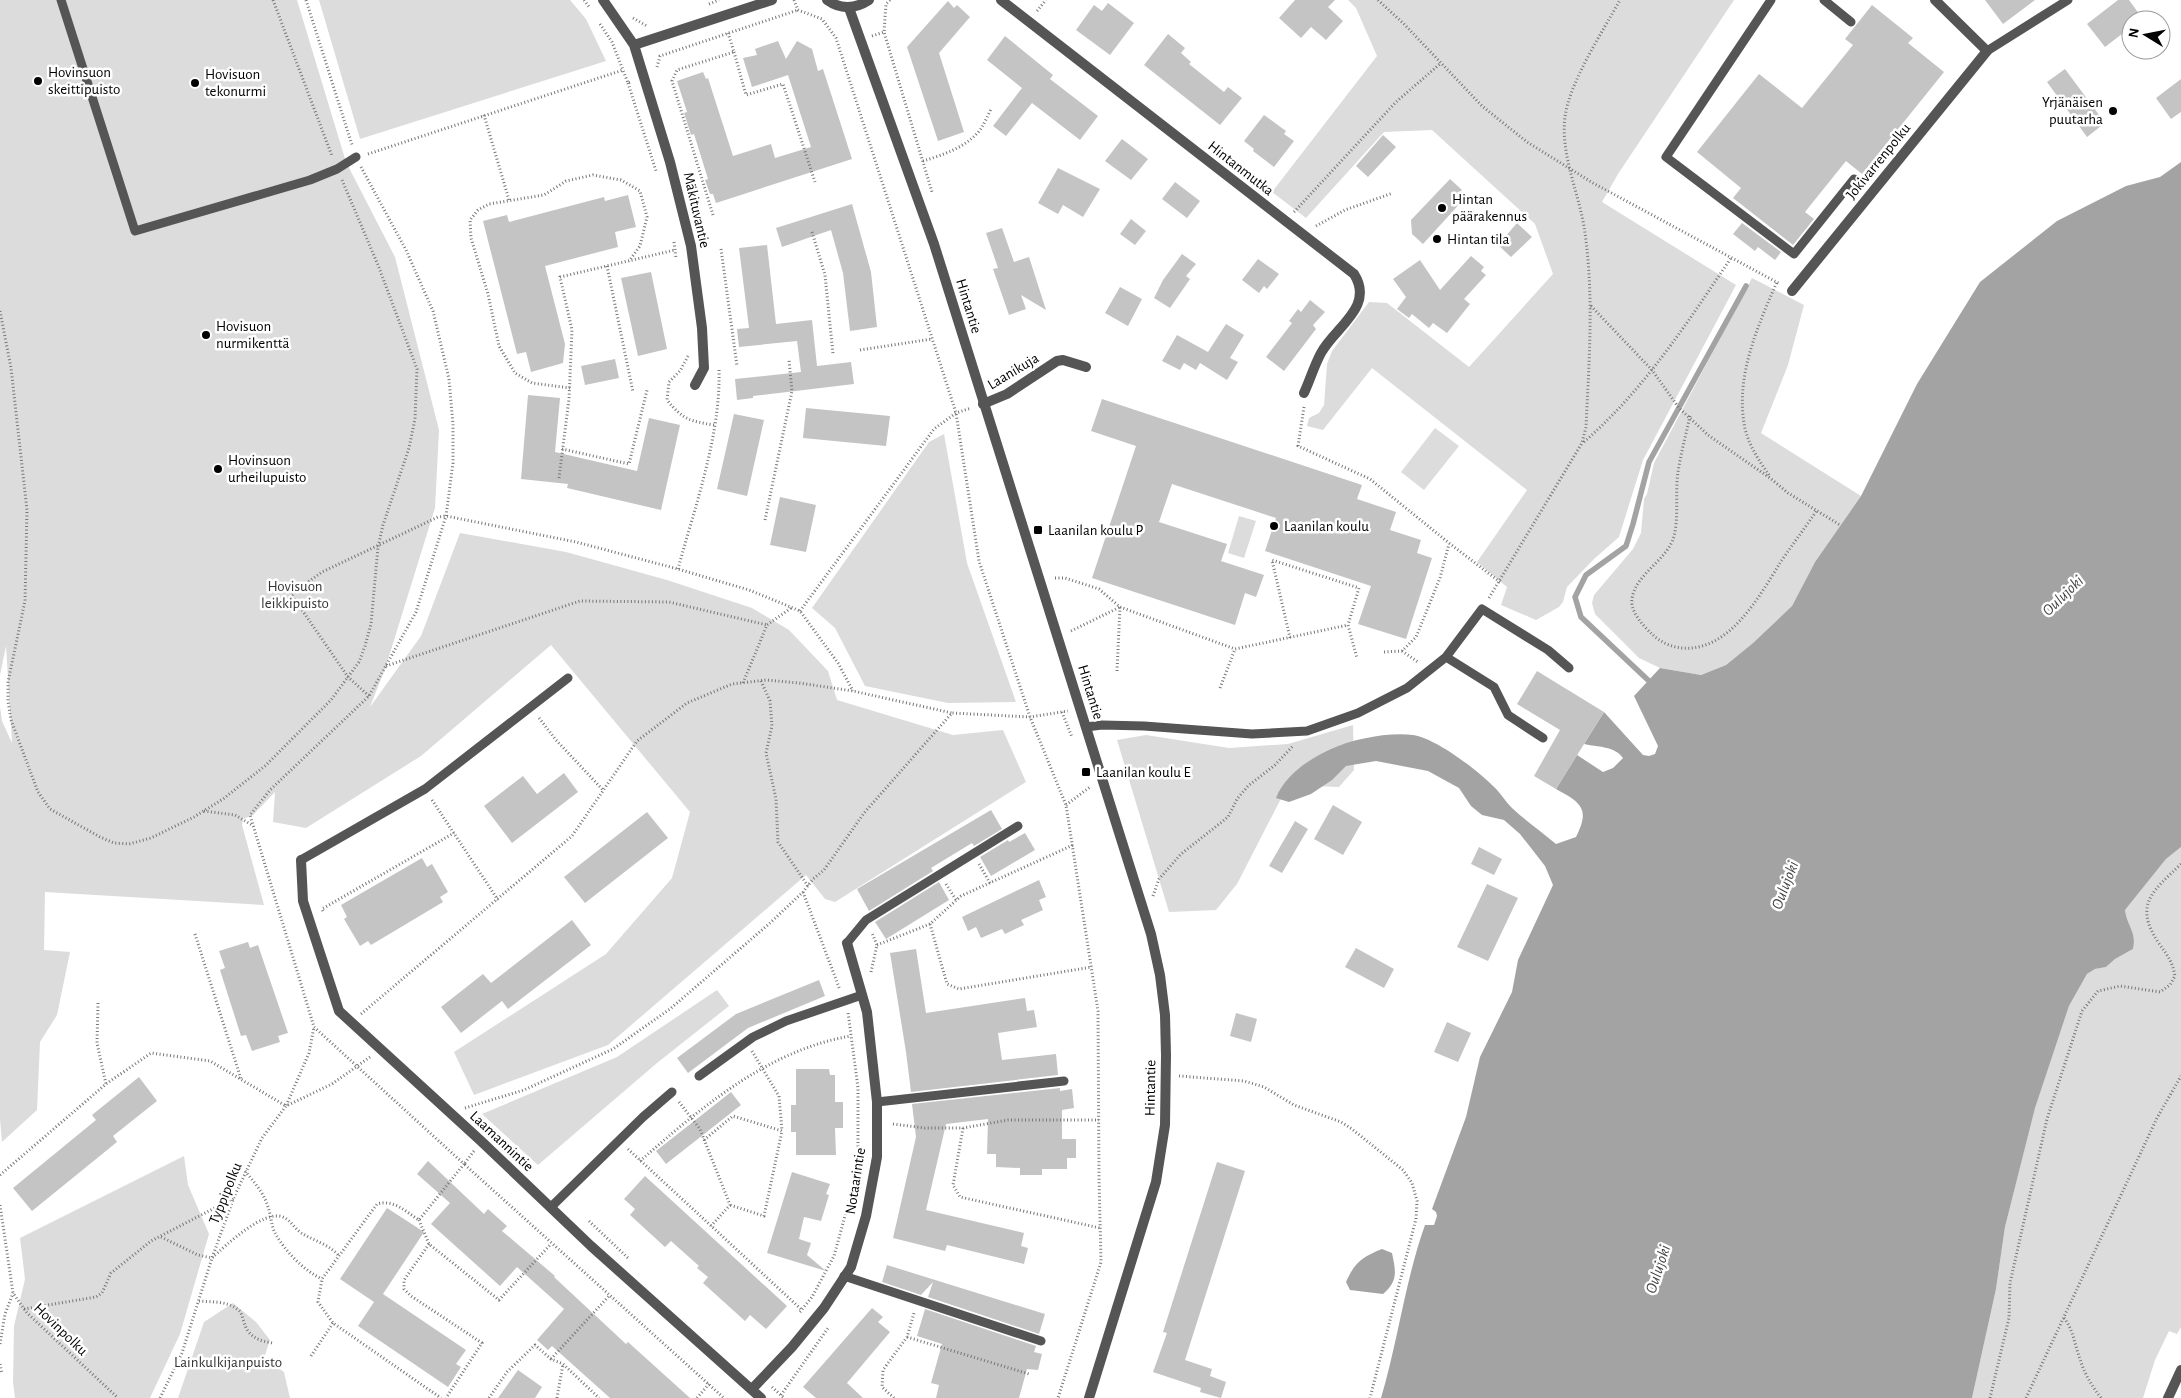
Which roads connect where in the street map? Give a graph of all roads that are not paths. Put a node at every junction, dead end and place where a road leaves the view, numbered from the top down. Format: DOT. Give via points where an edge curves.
graph roads {
  1 [pos="62,0"];
  2 [pos="604,0"];
  3 [pos="772,0"];
  4 [pos="827,0"];
  5 [pos="869,0"];
  6 [pos="1001,0"];
  7 [pos="1771,0"];
  8 [pos="1824,0"];
  9 [pos="1935,0"];
  10 [pos="2068,0"];
  11 [pos="849,8"];
  12 [pos="1851,22"];
  13 [pos="634,45"];
  14 [pos="1987,51"];
  15 [pos="356,157"];
  16 [pos="1854,179"];
  17 [pos="1792,291"];
  18 [pos="1086,368"];
  19 [pos="695,385"];
  20 [pos="1304,393"];
  21 [pos="984,404"];
  22 [pos="1446,657"];
  23 [pos="1569,668"];
  24 [pos="568,678"];
  25 [pos="1086,727"];
  26 [pos="1543,738"];
  27 [pos="1018,826"];
  28 [pos="302,860"];
  29 [pos="847,943"];
  30 [pos="862,996"];
  31 [pos="699,1076"];
  32 [pos="1064,1081"];
  33 [pos="672,1092"];
  34 [pos="877,1102"];
  35 [pos="551,1208"];
  36 [pos="844,1276"];
  37 [pos="1041,1341"];
  38 [pos="2181,1370"];
  39 [pos="752,1390"];
  40 [pos="761,1398"];
  41 [pos="1089,1398"];
  42 [pos="2168,1398"];
  1 -- 15 [label="lane" via="135,231 310,180"];
  2 -- 13 [label="street, Mäkituvantie"];
  3 -- 13 [label="street"];
  4 -- 11 [label="street"];
  5 -- 11 [label="street" via="861,6"];
  6 -- 20 [label="street, Hintanmutka" via="1354,274 1361,294 1356,310 1322,352"];
  7 -- 16 [label="lane" via="1666,156 1794,254"];
  8 -- 12 [label="lane"];
  9 -- 14 [label="street"];
  10 -- 14 [label="lane"];
  11 -- 21 [label="street, Hintantie" via="934,244"];
  13 -- 19 [label="street, Mäkituvantie" via="670,162 691,246 704,368"];
  14 -- 17 [label="street, Jokivarrenpolku"];
  18 -- 21 [label="street, Laanikuja" via="1063,360 1057,362 1007,394"];
  21 -- 25 [label="street, Hintantie"];
  22 -- 23 [label="lane" via="1482,609 1548,650"];
  22 -- 25 [label="lane" via="1407,688 1358,713 1307,731 1252,734 1144,726"];
  22 -- 26 [label="lane" via="1494,687 1508,715"];
  24 -- 28 [label="lane" via="424,789"];
  25 -- 41 [label="street, Hintantie" via="1151,934 1160,974 1166,1055 1164,1125 1156,1182"];
  27 -- 29 [label="lane" via="866,920"];
  28 -- 35 [label="street, Laamannintie" via="303,901 339,1011"];
  29 -- 30 [label="street, Notaarintie"];
  30 -- 31 [label="lane" via="786,1021 746,1041"];
  30 -- 34 [label="street, Notaarintie"];
  32 -- 34 [label="lane"];
  33 -- 35 [label="lane" via="618,1140"];
  34 -- 36 [label="street, Notaarintie" via="876,1158 866,1216 851,1267"];
  35 -- 39 [label="street, Laamannintie"];
  36 -- 37 [label="lane"];
  36 -- 39 [label="street, Notaarintie" via="824,1308"];
  38 -- 42 [label="street"];
  39 -- 40 [label="street, Laamannintie"];
}
